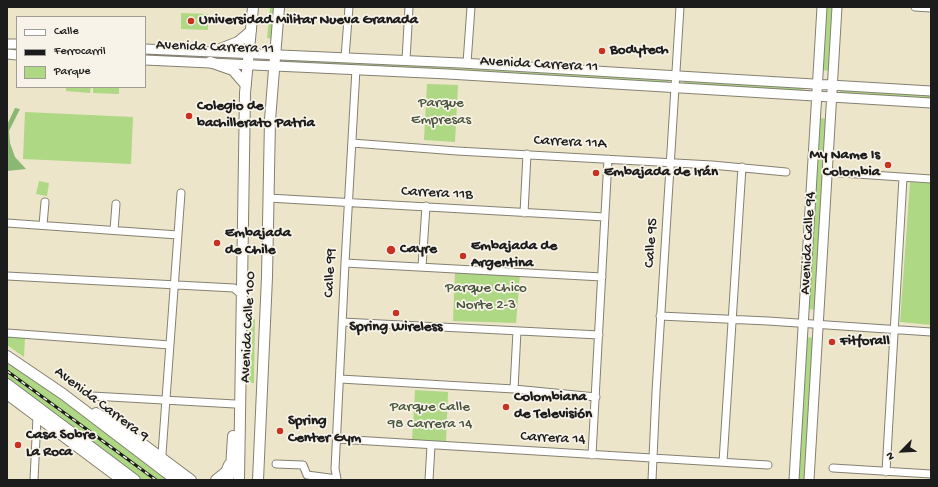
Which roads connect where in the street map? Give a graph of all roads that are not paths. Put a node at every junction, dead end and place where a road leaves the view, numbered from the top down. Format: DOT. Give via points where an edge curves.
graph roads {
  1 [pos="253,7"];
  2 [pos="280,7"];
  3 [pos="349,7"];
  4 [pos="409,7"];
  5 [pos="471,7"];
  6 [pos="680,7"];
  7 [pos="822,7"];
  8 [pos="837,7"];
  9 [pos="915,7"];
  10 [pos="931,8"];
  11 [pos="251,31"];
  12 [pos="146,49"];
  13 [pos="215,51"];
  14 [pos="249,53"];
  15 [pos="276,54"];
  16 [pos="345,57"];
  17 [pos="146,60"];
  18 [pos="406,60"];
  19 [pos="210,62"];
  20 [pos="466,63"];
  21 [pos="248,64"];
  22 [pos="275,65"];
  23 [pos="356,69"];
  24 [pos="675,75"];
  25 [pos="818,84"];
  26 [pos="832,84"];
  27 [pos="246,85"];
  28 [pos="675,87"];
  29 [pos="931,91"];
  30 [pos="817,95"];
  31 [pos="832,96"];
  32 [pos="931,103"];
  33 [pos="352,143"];
  34 [pos="527,154"];
  35 [pos="608,159"];
  36 [pos="670,163"];
  37 [pos="742,167"];
  38 [pos="786,172"];
  39 [pos="827,172"];
  40 [pos="904,178"];
  41 [pos="931,179"];
  42 [pos="181,193"];
  43 [pos="268,198"];
  44 [pos="348,201"];
  45 [pos="45,202"];
  46 [pos="116,204"];
  47 [pos="426,206"];
  48 [pos="524,213"];
  49 [pos="605,217"];
  50 [pos="7,223"];
  51 [pos="43,225"];
  52 [pos="114,230"];
  53 [pos="178,235"];
  54 [pos="345,263"];
  55 [pos="422,267"];
  56 [pos="7,276"];
  57 [pos="267,277"];
  58 [pos="602,277"];
  59 [pos="174,285"];
  60 [pos="239,291"];
  61 [pos="660,316"];
  62 [pos="732,319"];
  63 [pos="342,322"];
  64 [pos="803,323"];
  65 [pos="818,324"];
  66 [pos="894,329"];
  67 [pos="517,331"];
  68 [pos="931,332"];
  69 [pos="7,333"];
  70 [pos="599,335"];
  71 [pos="170,345"];
  72 [pos="7,356"];
  73 [pos="340,379"];
  74 [pos="7,384"];
  75 [pos="514,389"];
  76 [pos="7,394"];
  77 [pos="63,394"];
  78 [pos="92,396"];
  79 [pos="596,397"];
  80 [pos="167,400"];
  81 [pos="235,404"];
  82 [pos="38,417"];
  83 [pos="337,439"];
  84 [pos="431,446"];
  85 [pos="162,454"];
  86 [pos="592,455"];
  87 [pos="654,459"];
  88 [pos="231,460"];
  89 [pos="723,462"];
  90 [pos="276,464"];
  91 [pos="768,464"];
  92 [pos="833,468"];
  93 [pos="886,472"];
  94 [pos="931,474"];
  95 [pos="34,480"];
  96 [pos="122,480"];
  97 [pos="134,480"];
  98 [pos="176,480"];
  99 [pos="191,480"];
  100 [pos="216,480"];
  101 [pos="228,480"];
  102 [pos="238,480"];
  103 [pos="258,480"];
  104 [pos="264,480"];
  105 [pos="429,480"];
  106 [pos="652,480"];
  107 [pos="794,480"];
  108 [pos="809,480"];
  1 -- 11 [label="main road, Avenida Calle 100"];
  2 -- 15 [label="main road, Avenida Calle 100"];
  3 -- 16 [label="street"];
  4 -- 18 [label="street"];
  5 -- 20 [label="street"];
  6 -- 24 [label="street, Calle 95"];
  7 -- 25 [label="main road, Avenida Calle 94"];
  8 -- 26 [label="main road, Avenida Calle 94"];
  9 -- 10 [label="street"];
  11 -- 13 [label="main road" via="238,42"];
  11 -- 14 [label="main road, Avenida Calle 100"];
  12 -- 13 [label="main road, Avenida Carrera 11"];
  13 -- 14 [label="main road, Avenida Carrera 11"];
  14 -- 15 [label="main road, Avenida Carrera 11"];
  14 -- 21 [label="main road, Avenida Calle 100"];
  15 -- 16 [label="main road, Avenida Carrera 11"];
  15 -- 22 [label="main road, Avenida Calle 100"];
  16 -- 18 [label="main road, Avenida Carrera 11"];
  17 -- 19 [label="main road, Avenida Carrera 11"];
  18 -- 20 [label="main road, Avenida Carrera 11"];
  19 -- 21 [label="main road, Avenida Carrera 11"];
  19 -- 27 [label="main road" via="233,70"];
  20 -- 24 [label="main road, Avenida Carrera 11"];
  21 -- 22 [label="main road, Avenida Carrera 11"];
  21 -- 27 [label="main road, Avenida Calle 100"];
  22 -- 23 [label="main road, Avenida Carrera 11"];
  22 -- 43 [label="main road, Avenida Calle 100" via="270,120"];
  23 -- 28 [label="main road, Avenida Carrera 11"];
  23 -- 33 [label="street, Calle 99"];
  24 -- 25 [label="main road, Avenida Carrera 11"];
  24 -- 28 [label="street, Calle 95"];
  25 -- 26 [label="main road, Avenida Carrera 11"];
  25 -- 30 [label="main road, Avenida Calle 94"];
  26 -- 29 [label="main road, Avenida Carrera 11"];
  26 -- 31 [label="main road, Avenida Calle 94"];
  27 -- 60 [label="main road, Avenida Calle 100"];
  28 -- 30 [label="main road, Avenida Carrera 11"];
  28 -- 36 [label="street, Calle 95"];
  30 -- 31 [label="main road, Avenida Carrera 11"];
  30 -- 64 [label="main road, Avenida Calle 94"];
  31 -- 32 [label="main road, Avenida Carrera 11"];
  31 -- 39 [label="main road, Avenida Calle 94"];
  33 -- 34 [label="street, Carrera 11A"];
  33 -- 44 [label="street, Calle 99"];
  34 -- 35 [label="street, Carrera 11A"];
  34 -- 48 [label="street"];
  35 -- 36 [label="street, Carrera 11A"];
  35 -- 49 [label="street"];
  36 -- 37 [label="street, Carrera 11A"];
  36 -- 61 [label="street, Calle 95"];
  37 -- 38 [label="street, Carrera 11A"];
  37 -- 62 [label="street"];
  39 -- 40 [label="street"];
  39 -- 65 [label="main road, Avenida Calle 94"];
  40 -- 41 [label="street"];
  40 -- 66 [label="street"];
  42 -- 53 [label="street"];
  43 -- 44 [label="street, Carrera 11B"];
  43 -- 57 [label="main road, Avenida Calle 100"];
  44 -- 47 [label="street, Carrera 11B"];
  44 -- 54 [label="street, Calle 99"];
  45 -- 51 [label="street"];
  46 -- 52 [label="street"];
  47 -- 48 [label="street, Carrera 11B"];
  47 -- 55 [label="street"];
  48 -- 49 [label="street, Carrera 11B"];
  49 -- 58 [label="street"];
  50 -- 51 [label="street"];
  51 -- 52 [label="street"];
  52 -- 53 [label="street"];
  53 -- 59 [label="street"];
  54 -- 55 [label="street"];
  54 -- 63 [label="street, Calle 99"];
  55 -- 58 [label="street"];
  56 -- 59 [label="street"];
  57 -- 103 [label="main road, Avenida Calle 100"];
  57 -- 104 [label="main road"];
  58 -- 70 [label="street"];
  59 -- 60 [label="street"];
  59 -- 71 [label="street"];
  60 -- 102 [label="main road, Avenida Calle 100" via="242,360"];
  61 -- 62 [label="street"];
  61 -- 87 [label="street, Calle 95"];
  62 -- 64 [label="street"];
  62 -- 89 [label="street"];
  63 -- 67 [label="street"];
  63 -- 73 [label="street, Calle 99"];
  64 -- 65 [label="street"];
  64 -- 107 [label="main road, Avenida Calle 94"];
  65 -- 66 [label="street"];
  65 -- 108 [label="main road, Avenida Calle 94"];
  66 -- 68 [label="street"];
  66 -- 93 [label="street"];
  67 -- 70 [label="street"];
  67 -- 75 [label="street"];
  69 -- 71 [label="street"];
  70 -- 79 [label="street"];
  71 -- 80 [label="street"];
  72 -- 77 [label="main road, Avenida Carrera 9"];
  73 -- 75 [label="street"];
  73 -- 83 [label="street, Calle 99"];
  74 -- 97 [label="main road"];
  75 -- 79 [label="street"];
  76 -- 82 [label="main road"];
  77 -- 98 [label="main road, Avenida Carrera 9"];
  77 -- 99 [label="main road" via="124,430"];
  78 -- 80 [label="street"];
  79 -- 86 [label="street"];
  80 -- 81 [label="street"];
  80 -- 85 [label="street"];
  81 -- 88 [label="main road"];
  82 -- 95 [label="street"];
  82 -- 96 [label="main road"];
  83 -- 84 [label="street, Carrera 14"];
  83 -- 90 [label="street, Calle 99" via="337,479 307,475 303,465"];
  84 -- 86 [label="street, Carrera 14"];
  84 -- 105 [label="street"];
  86 -- 87 [label="street, Carrera 14"];
  87 -- 89 [label="street, Carrera 14"];
  87 -- 106 [label="street, Calle 95"];
  88 -- 100 [label="main road" via="226,472"];
  88 -- 101 [label="main road"];
  89 -- 91 [label="street, Carrera 14"];
  92 -- 93 [label="street"];
  93 -- 94 [label="street"];
}
